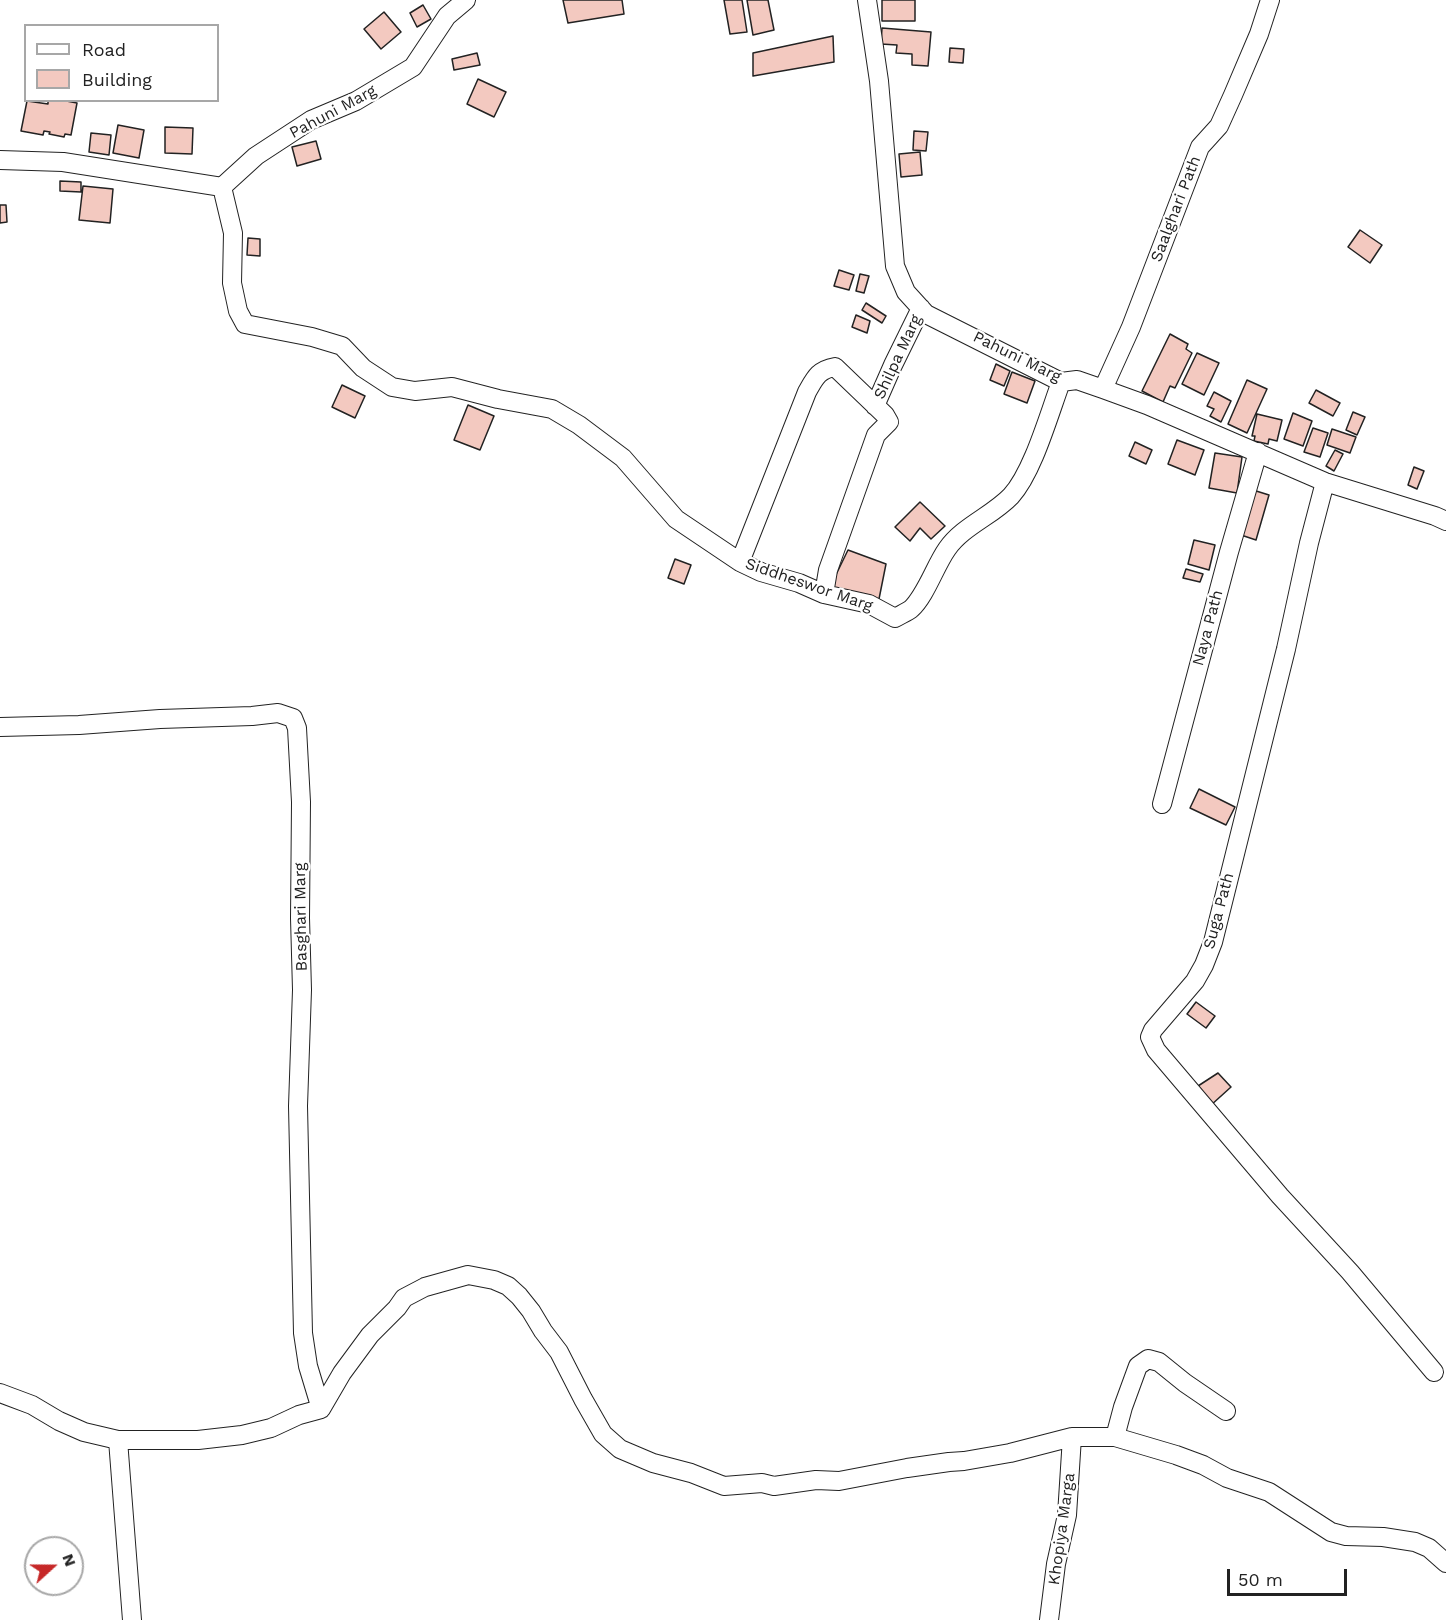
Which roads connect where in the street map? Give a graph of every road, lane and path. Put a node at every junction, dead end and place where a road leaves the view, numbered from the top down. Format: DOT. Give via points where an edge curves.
graph roads {
  1 [pos="466,0"];
  2 [pos="867,0"];
  3 [pos="1270,0"];
  4 [pos="0,160"];
  5 [pos="222,187"];
  6 [pos="921,308"];
  7 [pos="1061,382"];
  8 [pos="1103,389"];
  9 [pos="875,406"];
  10 [pos="1258,452"];
  11 [pos="1324,482"];
  12 [pos="1446,521"];
  13 [pos="740,562"];
  14 [pos="824,594"];
  15 [pos="0,727"];
  16 [pos="1162,804"];
  17 [pos="1434,1372"];
  18 [pos="0,1393"];
  19 [pos="321,1408"];
  20 [pos="1227,1411"];
  21 [pos="1072,1437"];
  22 [pos="1115,1437"];
  23 [pos="118,1440"];
  24 [pos="1446,1563"];
  25 [pos="132,1620"];
  26 [pos="1049,1620"];
  1 -- 5 [label="street, Pahuni Marg" via="447,16 413,67 356,102 311,120 256,156"];
  2 -- 6 [label="street, Pahuni Marg" via="879,81 896,266 906,292"];
  3 -- 8 [label="street, Saalghari Path" via="1219,126 1200,147"];
  4 -- 5 [label="street" via="63,162"];
  5 -- 13 [label="street, Siddheswor Marg" via="233,233 232,283 237,311 245,324 342,346 363,369 392,387 415,391 452,387 552,409 623,458 676,519"];
  6 -- 7 [label="street, Pahuni Marg"];
  6 -- 9 [label="street, Shilpa Marg"];
  7 -- 8 [label="street, Pahuni Marg" via="1077,380"];
  7 -- 14 [label="street, Siddheswor Marg" via="1023,480 1001,506 947,548 911,609 895,618 869,604"];
  8 -- 10 [label="street, Pahuni Marg"];
  9 -- 13 [label="street" via="835,368 817,375"];
  9 -- 14 [label="street" via="889,422 876,435 828,570"];
  10 -- 11 [label="street, Pahuni Marg"];
  10 -- 16 [label="street, Naya Path"];
  11 -- 12 [label="street, Pahuni Marg"];
  11 -- 17 [label="street, Suga Path" via="1213,942 1195,981 1150,1036 1156,1050"];
  13 -- 14 [label="street, Siddheswor Marg"];
  15 -- 19 [label="street, Basghari Marg" via="278,713 293,718 297,728 301,802 298,1106 303,1333"];
  18 -- 23 [label="street" via="84,1432"];
  19 -- 21 [label="street" via="370,1335 404,1298 425,1287 468,1275 494,1280 519,1296 559,1352 603,1434 620,1449 724,1486 839,1481 1010,1453"];
  19 -- 23 [label="street" via="242,1435 198,1440"];
  20 -- 22 [label="street" via="1159,1362 1149,1359 1138,1366"];
  21 -- 22 [label="street"];
  21 -- 26 [label="street, Khopiya Marga" via="1067,1515"];
  22 -- 24 [label="street" via="1176,1455 1269,1492 1331,1532 1415,1542"];
  23 -- 25 [label="street"];
}
